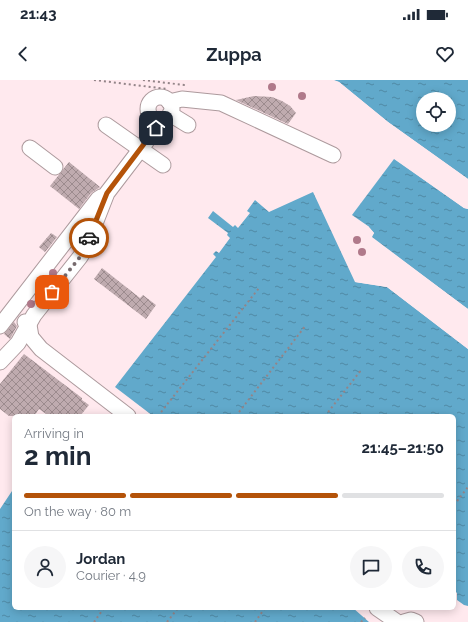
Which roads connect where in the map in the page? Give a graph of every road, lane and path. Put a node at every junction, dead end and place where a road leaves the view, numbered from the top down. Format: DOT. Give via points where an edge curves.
graph roads {
  1 [pos="94,80"];
  2 [pos="143,80"];
  3 [pos="183,91"];
  4 [pos="167,106"];
  5 [pos="106,125"];
  6 [pos="188,125"];
  7 [pos="30,148"];
  8 [pos="140,150"];
  9 [pos="333,155"];
  10 [pos="163,164"];
  11 [pos="55,167"];
  12 [pos="107,193"];
  13 [pos="72,231"];
  14 [pos="87,242"];
  15 [pos="259,288"];
  16 [pos="12,311"];
  17 [pos="306,325"];
  18 [pos="0,326"];
  19 [pos="29,326"];
  20 [pos="18,343"];
  21 [pos="41,349"];
  22 [pos="0,362"];
  23 [pos="362,369"];
  24 [pos="125,414"];
  25 [pos="160,414"];
  26 [pos="238,414"];
  27 [pos="327,414"];
  28 [pos="468,487"];
  29 [pos="456,502"];
  30 [pos="103,610"];
  31 [pos="176,610"];
  32 [pos="264,610"];
  33 [pos="380,610"];
  34 [pos="365,618"];
  35 [pos="94,622"];
  36 [pos="167,622"];
  37 [pos="255,622"];
  38 [pos="361,622"];
  39 [pos="397,622"];
  40 [pos="416,622"];
  1 -- 4 [label="path" via="131,85"];
  2 -- 3 [label="path" via="184,85"];
  4 -- 6 [label="lane"];
  4 -- 8 [label="lane"];
  4 -- 9 [label="lane" via="182,98 221,103"];
  5 -- 8 [label="lane"];
  7 -- 11 [label="lane"];
  8 -- 10 [label="lane"];
  8 -- 12 [label="lane"];
  12 -- 13 [label="lane" via="98,199"];
  12 -- 14 [label="lane"];
  13 -- 14 [label="lane"];
  13 -- 16 [label="lane"];
  14 -- 19 [label="lane" via="80,257 34,315"];
  15 -- 25 [label="path"];
  16 -- 18 [label="lane"];
  16 -- 19 [label="lane"];
  17 -- 26 [label="path"];
  19 -- 20 [label="lane"];
  19 -- 21 [label="lane" via="31,337"];
  20 -- 21 [label="lane"];
  20 -- 22 [label="lane"];
  21 -- 24 [label="lane"];
  23 -- 27 [label="path"];
  28 -- 29 [label="path"];
  30 -- 35 [label="path"];
  31 -- 36 [label="path"];
  32 -- 37 [label="path"];
  33 -- 39 [label="lane"];
  34 -- 38 [label="path"];
  39 -- 40 [label="lane"];
}
